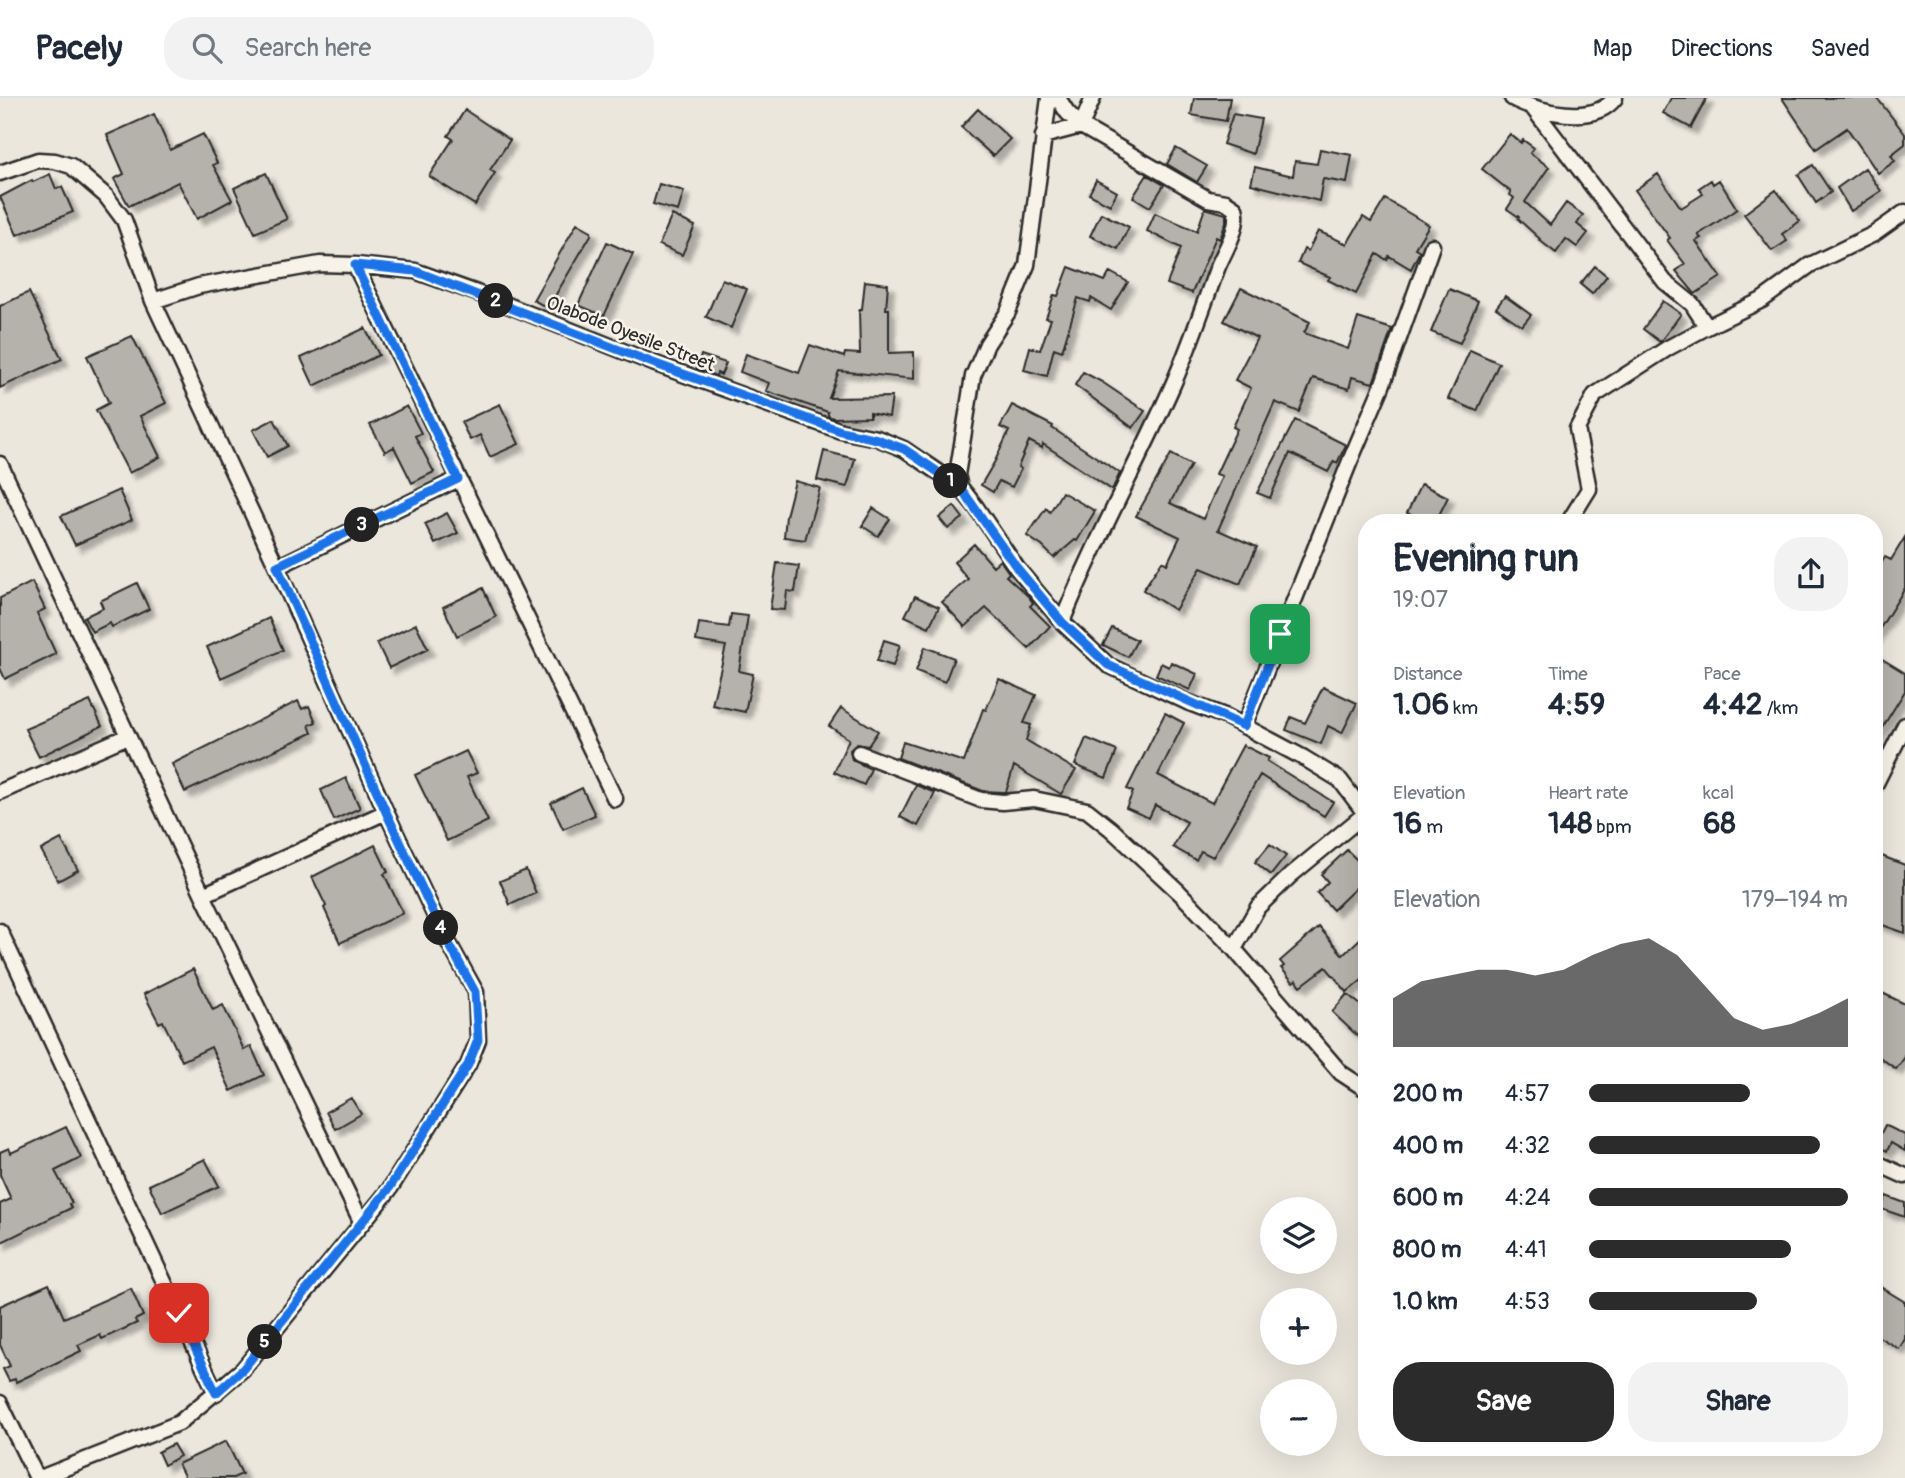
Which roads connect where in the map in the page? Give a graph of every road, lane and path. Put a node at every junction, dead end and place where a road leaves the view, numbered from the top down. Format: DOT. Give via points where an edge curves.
graph roads {
  1 [pos="1049,98"];
  2 [pos="1058,98"];
  3 [pos="1093,98"];
  4 [pos="1511,98"];
  5 [pos="1615,98"];
  6 [pos="1533,108"];
  7 [pos="1081,126"];
  8 [pos="1043,136"];
  9 [pos="0,173"];
  10 [pos="1905,212"];
  11 [pos="1432,246"];
  12 [pos="355,265"];
  13 [pos="153,301"];
  14 [pos="1707,327"];
  15 [pos="0,464"];
  16 [pos="458,479"];
  17 [pos="960,487"];
  18 [pos="1574,514"];
  19 [pos="277,566"];
  20 [pos="1062,622"];
  21 [pos="1905,725"];
  22 [pos="1244,726"];
  23 [pos="128,736"];
  24 [pos="859,753"];
  25 [pos="1883,769"];
  26 [pos="0,792"];
  27 [pos="615,799"];
  28 [pos="1358,804"];
  29 [pos="386,812"];
  30 [pos="1358,821"];
  31 [pos="203,895"];
  32 [pos="0,932"];
  33 [pos="1234,949"];
  34 [pos="1358,1084"];
  35 [pos="1883,1166"];
  36 [pos="1905,1176"];
  37 [pos="361,1221"];
  38 [pos="216,1393"];
  39 [pos="0,1402"];
  40 [pos="39,1478"];
  1 -- 8 [label="street"];
  2 -- 7 [label="street"];
  3 -- 7 [label="street"];
  4 -- 6 [label="street"];
  5 -- 6 [label="street" via="1608,107 1580,113"];
  6 -- 14 [label="street" via="1665,282 1692,304"];
  7 -- 8 [label="street"];
  7 -- 20 [label="street" via="1208,199 1226,202 1235,208 1237,223 1176,378 1084,566"];
  8 -- 17 [label="street" via="1027,265 973,376 957,475"];
  9 -- 13 [label="street" via="47,160 71,166 85,176 124,220"];
  10 -- 14 [label="street" via="1874,234 1810,265 1762,300"];
  11 -- 22 [label="street" via="1382,386"];
  12 -- 13 [label="street, Olabode Oyesile Street" via="320,264 254,275"];
  12 -- 16 [label="street"];
  12 -- 17 [label="street, Olabode Oyesile Street" via="415,271 642,359 841,431 877,439 904,449"];
  13 -- 19 [label="street"];
  14 -- 18 [label="street" via="1595,395 1577,429 1589,489"];
  15 -- 23 [label="street"];
  16 -- 19 [label="street"];
  16 -- 27 [label="street"];
  17 -- 20 [label="street"];
  19 -- 29 [label="street"];
  20 -- 22 [label="street" via="1108,665"];
  21 -- 25 [label="street"];
  22 -- 28 [label="street" via="1340,780"];
  23 -- 26 [label="street"];
  23 -- 31 [label="street"];
  24 -- 33 [label="street" via="981,800 1034,799 1087,810 1180,892"];
  29 -- 31 [label="street"];
  29 -- 37 [label="street" via="475,992 478,1040 468,1065 396,1178"];
  30 -- 33 [label="street" via="1258,907"];
  31 -- 37 [label="street"];
  32 -- 38 [label="street"];
  33 -- 34 [label="street" via="1340,1073"];
  35 -- 36 [label="street"];
  37 -- 38 [label="street" via="243,1369"];
  38 -- 40 [label="street" via="179,1423"];
  39 -- 40 [label="street"];
}
